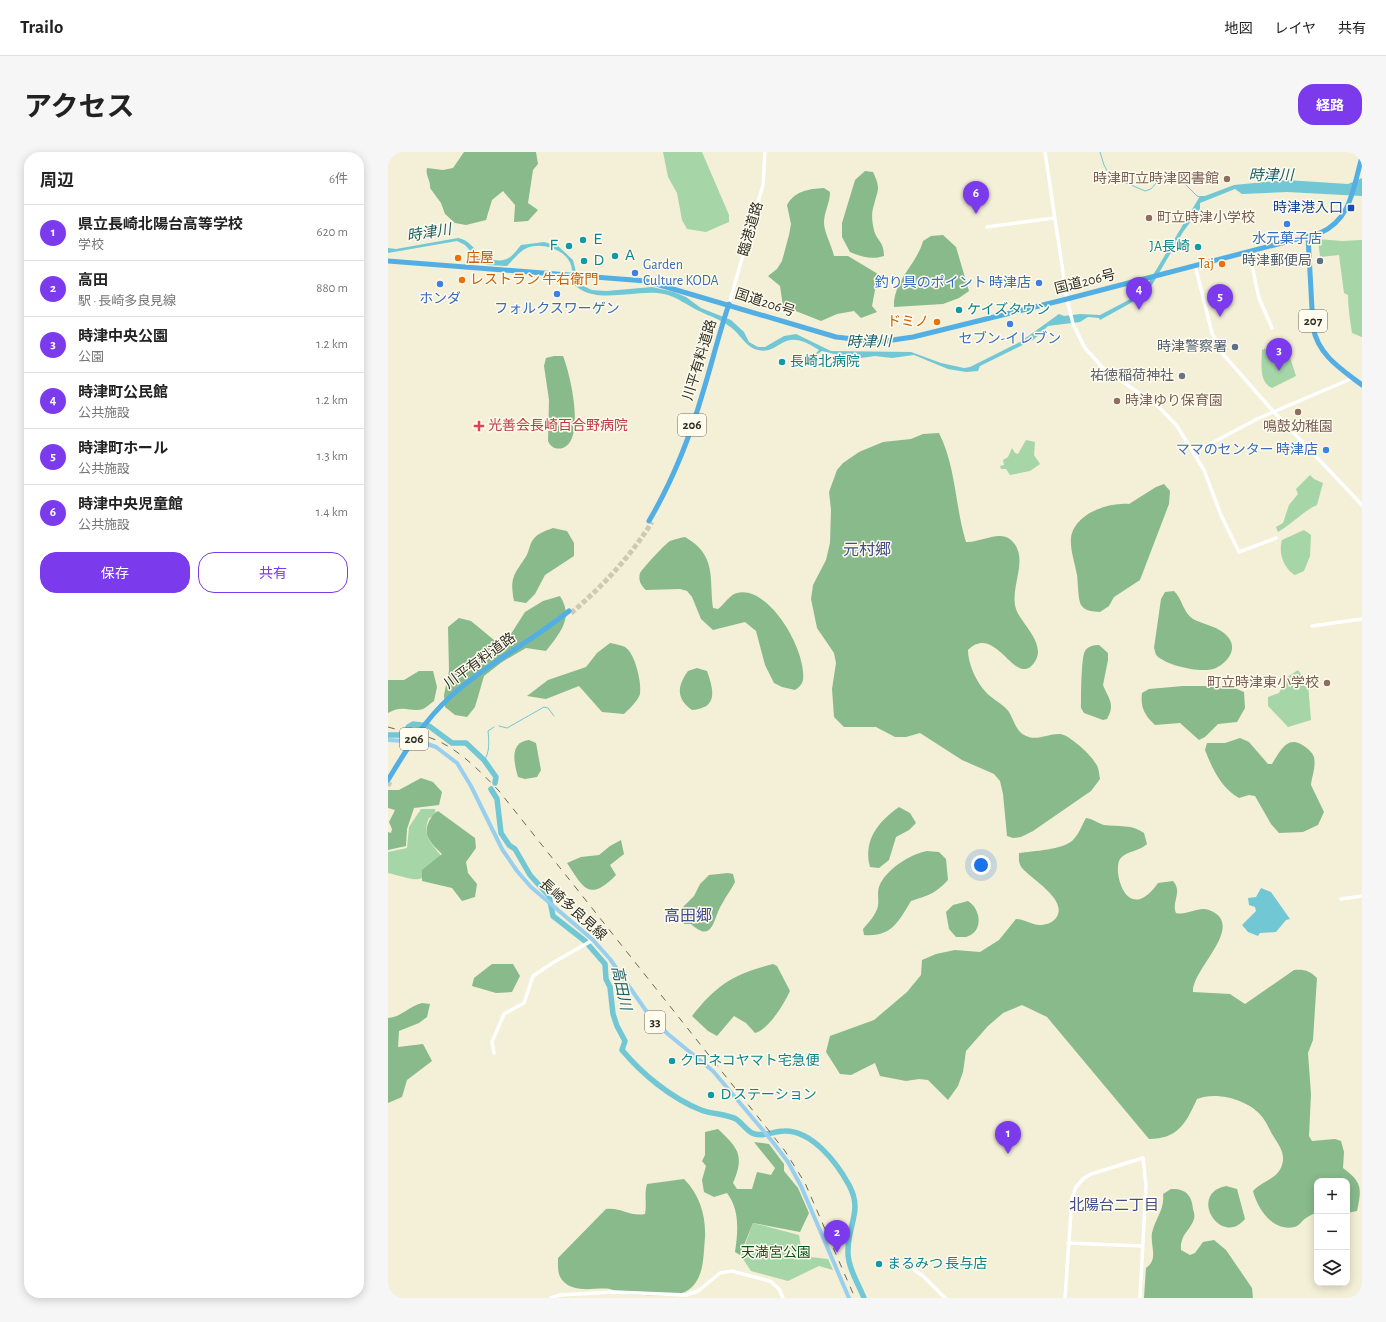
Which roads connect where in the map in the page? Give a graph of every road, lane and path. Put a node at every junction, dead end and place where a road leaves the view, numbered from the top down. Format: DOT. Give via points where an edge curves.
graph roads {
  1 [pos="765,152"];
  2 [pos="1045,152"];
  3 [pos="1362,157"];
  4 [pos="1054,218"];
  5 [pos="987,227"];
  6 [pos="1308,236"];
  7 [pos="1249,252"];
  8 [pos="388,261"];
  9 [pos="1195,265"];
  10 [pos="1067,299"];
  11 [pos="729,304"];
  12 [pos="1272,328"];
  13 [pos="1353,378"];
  14 [pos="1362,385"];
  15 [pos="1273,411"];
  16 [pos="1194,452"];
  17 [pos="1362,505"];
  18 [pos="651,522"];
  19 [pos="1276,538"];
  20 [pos="570,612"];
  21 [pos="1362,619"];
  22 [pos="1312,626"];
  23 [pos="388,740"];
  24 [pos="389,781"];
  25 [pos="1362,896"];
  26 [pos="1341,899"];
  27 [pos="592,941"];
  28 [pos="494,1053"];
  29 [pos="1068,1243"];
  30 [pos="1142,1246"];
  31 [pos="913,1269"];
  32 [pos="551,1298"];
  33 [pos="782,1298"];
  34 [pos="849,1298"];
  35 [pos="945,1298"];
  36 [pos="1065,1298"];
  37 [pos="1140,1298"];
  1 -- 11 [label="street, 臨港道路" via="763,184"];
  2 -- 4 [label="street"];
  3 -- 6 [label="highway, 国道206号" via="1344,214 1337,223 1323,232"];
  4 -- 5 [label="street"];
  4 -- 10 [label="street"];
  6 -- 7 [label="highway, 国道206号"];
  6 -- 13 [label="highway, 207" via="1316,341 1324,354"];
  7 -- 9 [label="highway, 国道206号"];
  7 -- 12 [label="street" via="1258,294"];
  8 -- 11 [label="highway, 国道206号" via="578,277 646,280"];
  9 -- 10 [label="highway, 国道206号"];
  9 -- 15 [label="street" via="1216,344 1229,363"];
  10 -- 11 [label="highway, 国道206号" via="913,337 879,342 836,337"];
  10 -- 16 [label="street" via="1073,324 1093,358 1168,415"];
  11 -- 18 [label="highway, 川平有料道路 / 206" via="684,448"];
  13 -- 14 [label="highway, 207"];
  13 -- 15 [label="street"];
  15 -- 16 [label="street"];
  15 -- 17 [label="street"];
  16 -- 19 [label="street" via="1239,552"];
  20 -- 24 [label="highway, 川平有料道路 / 206" via="446,702 417,738"];
  21 -- 22 [label="street"];
  23 -- 27 [label="main road, 長崎多良見線 / 33" via="422,742 436,747 457,763 511,862 531,887"];
  25 -- 26 [label="street"];
  27 -- 28 [label="street" via="533,976 524,1003 504,1014 492,1042"];
  27 -- 34 [label="main road, 長崎多良見線 / 33" via="610,959 652,1018 665,1032 713,1071 788,1162 801,1186"];
  29 -- 30 [label="street"];
  29 -- 30 [label="street" via="1072,1198 1080,1182 1094,1173 1142,1158 1146,1185"];
  29 -- 36 [label="street"];
  30 -- 37 [label="street"];
  31 -- 35 [label="street" via="924,1276"];
  32 -- 33 [label="street" via="560,1294 615,1292 686,1295 698,1291 720,1273 732,1271 770,1281 779,1290"];
}
